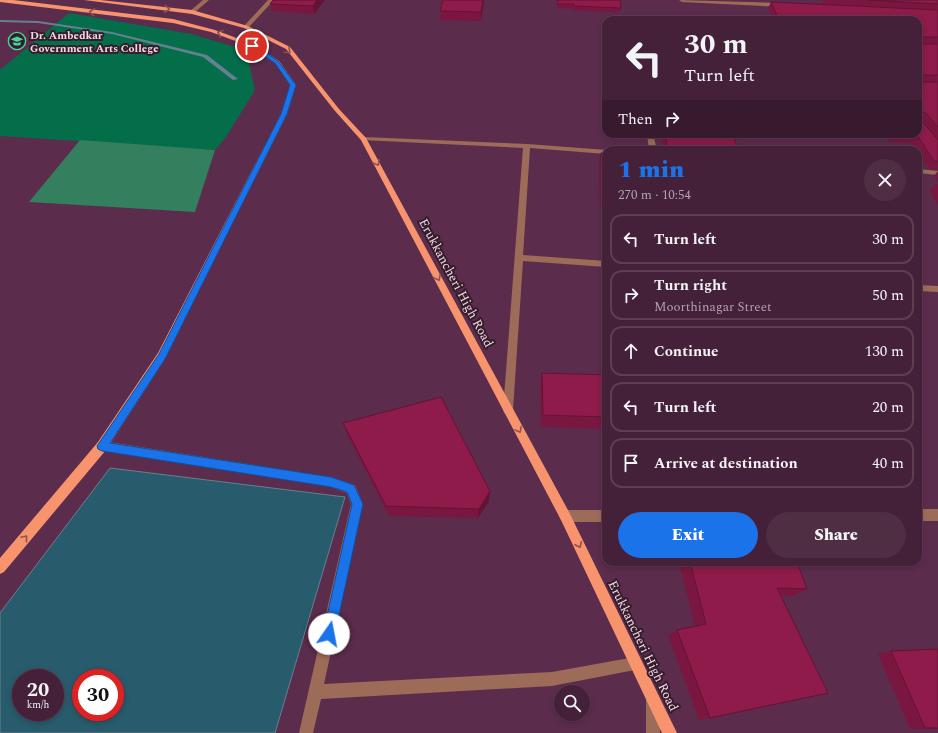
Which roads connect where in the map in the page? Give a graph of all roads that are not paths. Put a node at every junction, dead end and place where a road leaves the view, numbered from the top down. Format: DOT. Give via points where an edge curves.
graph roads {
  1 [pos="0,0"];
  2 [pos="87,0"];
  3 [pos="206,0"];
  4 [pos="271,0"];
  5 [pos="682,0"];
  6 [pos="698,0"];
  7 [pos="792,6"];
  8 [pos="192,12"];
  9 [pos="246,28"];
  10 [pos="364,139"];
  11 [pos="527,146"];
  12 [pos="602,152"];
  13 [pos="922,171"];
  14 [pos="938,173"];
  15 [pos="520,258"];
  16 [pos="602,264"];
  17 [pos="922,288"];
  18 [pos="938,289"];
  19 [pos="508,410"];
  20 [pos="102,446"];
  21 [pos="922,515"];
  22 [pos="938,515"];
  23 [pos="565,516"];
  24 [pos="602,516"];
  25 [pos="0,568"];
  26 [pos="635,664"];
  27 [pos="316,692"];
  28 [pos="652,700"];
  29 [pos="306,733"];
  30 [pos="653,733"];
  31 [pos="670,733"];
  20 -- 1 [label="main road, one-way" via="162,356 284,114 293,85 276,62 252,46 213,31 173,21"];
  2 -- 8 [label="main road, Erukkancheri High Road, one-way"];
  3 -- 8 [label="street"];
  4 -- 9 [label="street"];
  5 -- 6 [label="street"];
  6 -- 7 [label="street"];
  8 -- 9 [label="main road, Erukkancheri High Road"];
  9 -- 10 [label="main road, Erukkancheri High Road, one-way" via="288,48 337,110"];
  10 -- 11 [label="street"];
  10 -- 19 [label="main road, Erukkancheri High Road, one-way"];
  11 -- 12 [label="street"];
  11 -- 15 [label="street"];
  13 -- 14 [label="street"];
  15 -- 16 [label="street"];
  15 -- 19 [label="street"];
  17 -- 18 [label="street"];
  19 -- 23 [label="main road, Erukkancheri High Road, one-way"];
  25 -- 20 [label="main road, one-way"];
  20 -- 27 [label="street" via="331,482 351,489 357,504"];
  21 -- 22 [label="street"];
  23 -- 24 [label="street"];
  23 -- 26 [label="main road, Erukkancheri High Road, one-way"];
  26 -- 27 [label="street" via="552,679"];
  26 -- 28 [label="main road, Erukkancheri High Road"];
  27 -- 29 [label="street"];
  28 -- 30 [label="street"];
  28 -- 31 [label="main road, Erukkancheri High Road"];
}
